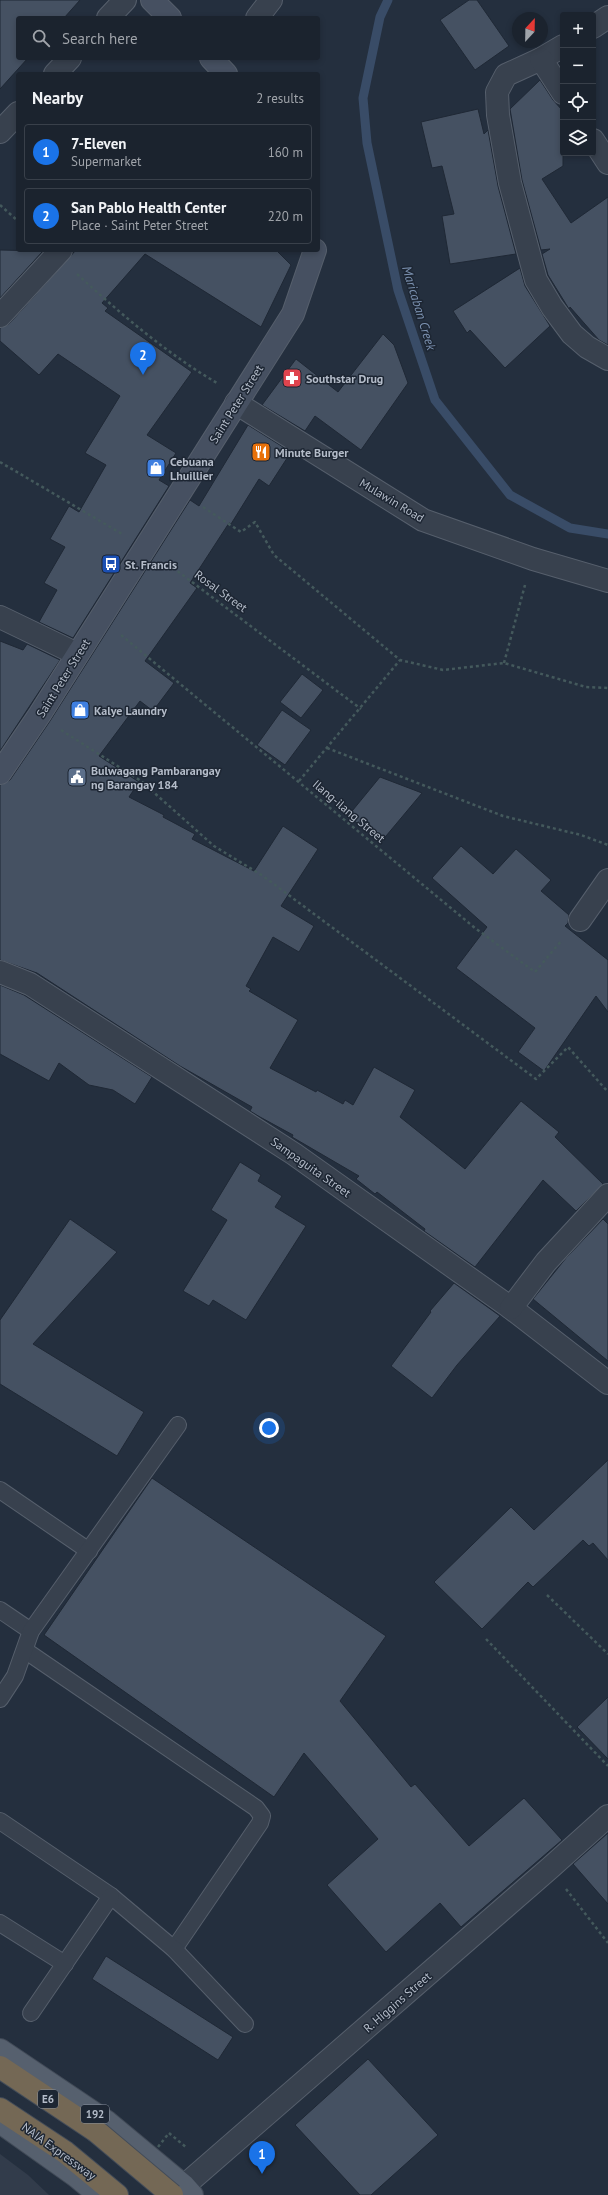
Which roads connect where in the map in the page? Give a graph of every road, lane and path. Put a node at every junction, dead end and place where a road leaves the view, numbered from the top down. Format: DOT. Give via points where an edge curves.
graph roads {
  1 [pos="125,0"];
  2 [pos="152,0"];
  3 [pos="271,0"];
  4 [pos="110,16"];
  5 [pos="168,16"];
  6 [pos="259,16"];
  7 [pos="608,17"];
  8 [pos="596,25"];
  9 [pos="560,48"];
  10 [pos="541,59"];
  11 [pos="68,60"];
  12 [pos="57,72"];
  13 [pos="560,88"];
  14 [pos="16,115"];
  15 [pos="0,132"];
  16 [pos="596,145"];
  17 [pos="608,163"];
  18 [pos="0,205"];
  19 [pos="16,219"];
  20 [pos="314,252"];
  21 [pos="59,253"];
  22 [pos="0,316"];
  23 [pos="608,360"];
  24 [pos="239,400"];
  25 [pos="0,462"];
  26 [pos="180,493"];
  27 [pos="145,548"];
  28 [pos="533,559"];
  29 [pos="608,581"];
  30 [pos="0,617"];
  31 [pos="100,618"];
  32 [pos="77,654"];
  33 [pos="400,660"];
  34 [pos="504,663"];
  35 [pos="608,688"];
  36 [pos="361,709"];
  37 [pos="39,715"];
  38 [pos="327,748"];
  39 [pos="0,773"];
  40 [pos="299,781"];
  41 [pos="608,845"];
  42 [pos="608,880"];
  43 [pos="580,920"];
  44 [pos="0,972"];
  45 [pos="608,1092"];
  46 [pos="608,1195"];
  47 [pos="511,1308"];
  48 [pos="608,1383"];
  49 [pos="178,1425"];
  50 [pos="0,1490"];
  51 [pos="89,1551"];
  52 [pos="546,1595"];
  53 [pos="0,1610"];
  54 [pos="31,1631"];
  55 [pos="486,1639"];
  56 [pos="26,1651"];
  57 [pos="608,1654"];
  58 [pos="0,1699"];
  59 [pos="608,1766"];
  60 [pos="608,1816"];
  61 [pos="0,1821"];
  62 [pos="550,1868"];
  63 [pos="111,1896"];
  64 [pos="0,1923"];
  65 [pos="608,1942"];
  66 [pos="174,1949"];
  67 [pos="65,1964"];
  68 [pos="31,2013"];
  69 [pos="245,2024"];
  70 [pos="0,2050"];
  71 [pos="0,2067"];
  72 [pos="0,2109"];
  73 [pos="0,2122"];
  74 [pos="169,2133"];
  75 [pos="191,2151"];
  76 [pos="77,2162"];
  77 [pos="183,2192"];
  78 [pos="100,2195"];
  79 [pos="117,2195"];
  1 -- 4 [label="street"];
  2 -- 5 [label="street"];
  3 -- 6 [label="street"];
  7 -- 8 [label="street"];
  9 -- 10 [label="street"];
  10 -- 13 [label="street"];
  10 -- 23 [label="street" via="506,75 497,92 498,115 510,183 536,280 572,334"];
  11 -- 12 [label="street"];
  14 -- 15 [label="street"];
  16 -- 17 [label="street"];
  18 -- 19 [label="path"];
  20 -- 24 [label="street, Saint Peter Street" via="293,314"];
  21 -- 22 [label="street"];
  21 -- 24 [label="path" via="126,318"];
  24 -- 26 [label="street, Saint Peter Street"];
  24 -- 28 [label="street, Mulawin Road" via="423,520"];
  25 -- 27 [label="path, Rosal Street"];
  26 -- 27 [label="street, Saint Peter Street"];
  26 -- 33 [label="path" via="241,532 255,522 274,556"];
  27 -- 31 [label="street, Saint Peter Street"];
  27 -- 36 [label="path, Rosal Street"];
  28 -- 29 [label="street, Mulawin Road"];
  28 -- 34 [label="path"];
  30 -- 32 [label="street"];
  31 -- 32 [label="street, Saint Peter Street"];
  31 -- 40 [label="path, Ilang-ilang Street"];
  32 -- 37 [label="street, Saint Peter Street"];
  33 -- 34 [label="path" via="443,670"];
  33 -- 36 [label="path"];
  34 -- 35 [label="path" via="586,687"];
  36 -- 38 [label="path"];
  37 -- 39 [label="street, Saint Peter Street"];
  37 -- 45 [label="path" via="141,781 214,846 263,876 536,1079 568,1047"];
  38 -- 40 [label="path"];
  38 -- 41 [label="path" via="503,816 581,835"];
  40 -- 43 [label="path, Ilang-ilang Street" via="475,928 535,972"];
  42 -- 43 [label="street"];
  44 -- 47 [label="street, Sampaguita Street" via="30,984 287,1150"];
  46 -- 47 [label="street" via="546,1262"];
  47 -- 48 [label="street, Sampaguita Street"];
  49 -- 51 [label="lane"];
  50 -- 51 [label="lane"];
  51 -- 54 [label="lane"];
  52 -- 57 [label="path"];
  53 -- 54 [label="lane"];
  54 -- 56 [label="lane"];
  55 -- 59 [label="path"];
  56 -- 58 [label="lane" via="15,1676"];
  56 -- 66 [label="lane" via="256,1808 262,1816 260,1823"];
  60 -- 62 [label="street, R. Higgins Street"];
  61 -- 63 [label="lane"];
  62 -- 65 [label="path"];
  62 -- 77 [label="street, R. Higgins Street"];
  63 -- 66 [label="lane"];
  63 -- 67 [label="lane"];
  64 -- 67 [label="lane"];
  66 -- 69 [label="lane"];
  67 -- 68 [label="lane"];
  70 -- 77 [label="main road, 192" via="107,2122"];
  71 -- 77 [label="highway, E6, bridge"];
  72 -- 76 [label="highway, NAIA Expressway"];
  73 -- 78 [label="main road"];
  74 -- 75 [label="path"];
  76 -- 78 [label="highway"];
  76 -- 79 [label="highway, NAIA Expressway"];
}
